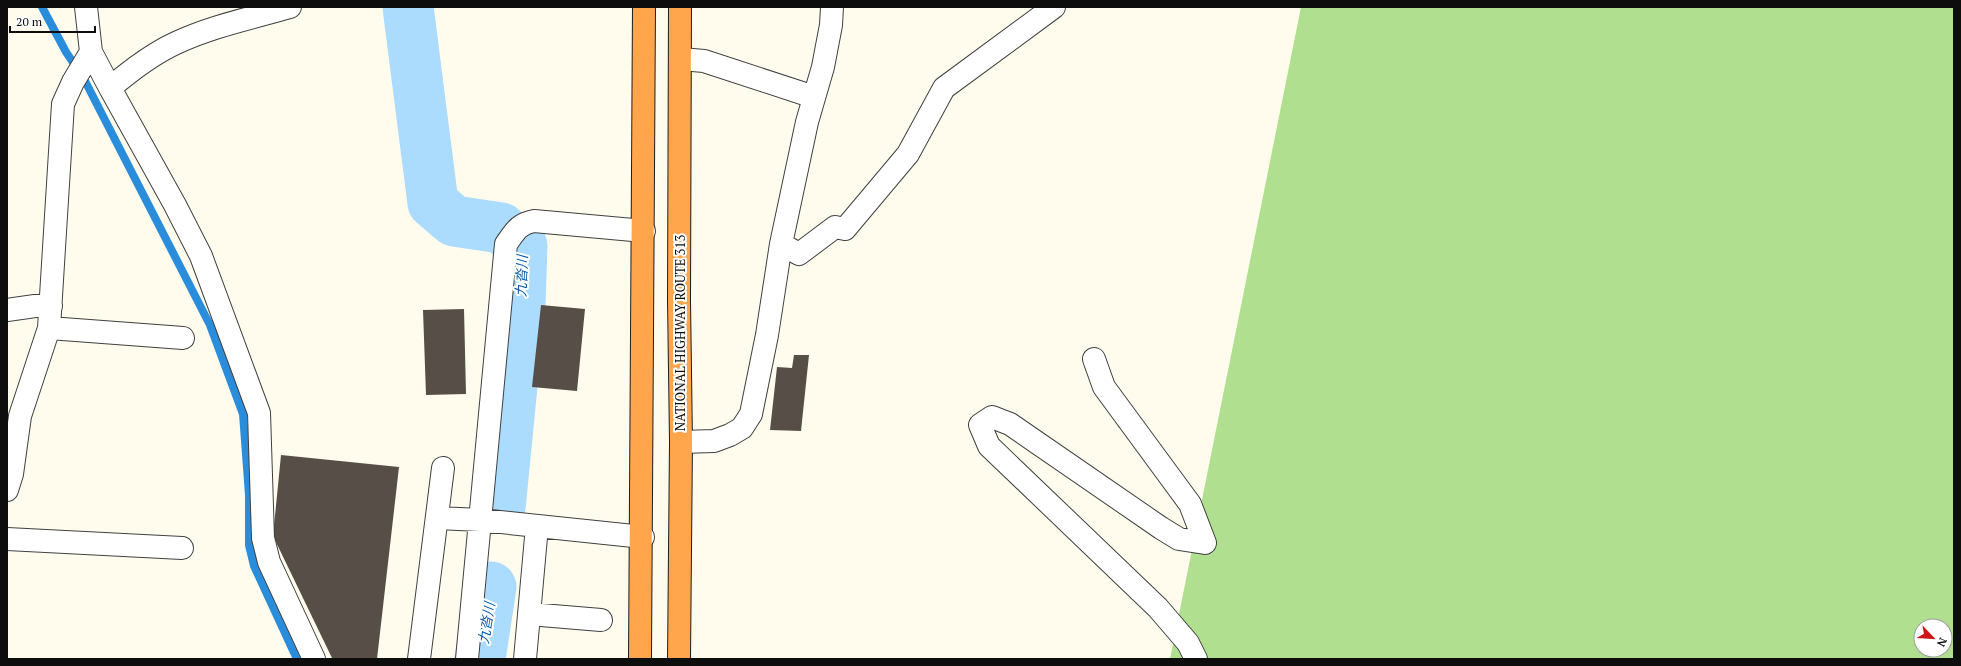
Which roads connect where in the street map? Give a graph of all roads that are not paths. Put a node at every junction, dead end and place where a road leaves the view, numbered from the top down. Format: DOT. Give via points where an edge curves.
graph roads {
  1 [pos="86,7"];
  2 [pos="290,7"];
  3 [pos="644,7"];
  4 [pos="680,7"];
  5 [pos="832,7"];
  6 [pos="1054,7"];
  7 [pos="88,56"];
  8 [pos="681,59"];
  9 [pos="110,88"];
  10 [pos="814,97"];
  11 [pos="644,231"];
  12 [pos="781,244"];
  13 [pos="51,306"];
  14 [pos="7,310"];
  15 [pos="49,328"];
  16 [pos="183,338"];
  17 [pos="1094,359"];
  18 [pos="680,442"];
  19 [pos="443,468"];
  20 [pos="7,490"];
  21 [pos="437,518"];
  22 [pos="481,520"];
  23 [pos="537,526"];
  24 [pos="642,537"];
  25 [pos="7,539"];
  26 [pos="182,548"];
  27 [pos="529,614"];
  28 [pos="601,620"];
  29 [pos="314,659"];
  30 [pos="419,659"];
  31 [pos="467,659"];
  32 [pos="525,659"];
  33 [pos="640,659"];
  34 [pos="679,659"];
  35 [pos="1196,659"];
  1 -- 7 [label="street"];
  2 -- 9 [label="street" via="176,43 130,71"];
  3 -- 11 [label="highway"];
  4 -- 8 [label="highway, NATIONAL HIGHWAY ROUTE 313"];
  5 -- 10 [label="street" via="823,68"];
  6 -- 12 [label="street" via="944,88 908,154 845,229 835,227 799,254"];
  7 -- 9 [label="street"];
  7 -- 13 [label="street" via="63,104"];
  8 -- 10 [label="street" via="704,61"];
  8 -- 18 [label="highway, NATIONAL HIGHWAY ROUTE 313"];
  9 -- 29 [label="street" via="176,205 201,256 259,413 263,538 269,562"];
  10 -- 12 [label="street"];
  11 -- 22 [label="street" via="534,222 524,223 511,236"];
  11 -- 24 [label="highway"];
  12 -- 18 [label="street" via="767,335 751,414 742,428 730,436 714,441"];
  13 -- 14 [label="street"];
  13 -- 15 [label="street"];
  15 -- 16 [label="street"];
  15 -- 20 [label="street" via="20,416 12,474"];
  17 -- 35 [label="street" via="1104,387 1190,504 1205,543 1180,539 1161,528 1010,424 992,417 980,424 989,446 1158,608 1188,643"];
  18 -- 34 [label="highway, NATIONAL HIGHWAY ROUTE 313"];
  19 -- 21 [label="street"];
  21 -- 22 [label="street"];
  21 -- 30 [label="street"];
  22 -- 23 [label="street"];
  22 -- 31 [label="street"];
  23 -- 24 [label="street"];
  23 -- 27 [label="street"];
  24 -- 33 [label="highway"];
  25 -- 26 [label="street"];
  27 -- 28 [label="street"];
  27 -- 32 [label="street"];
}
